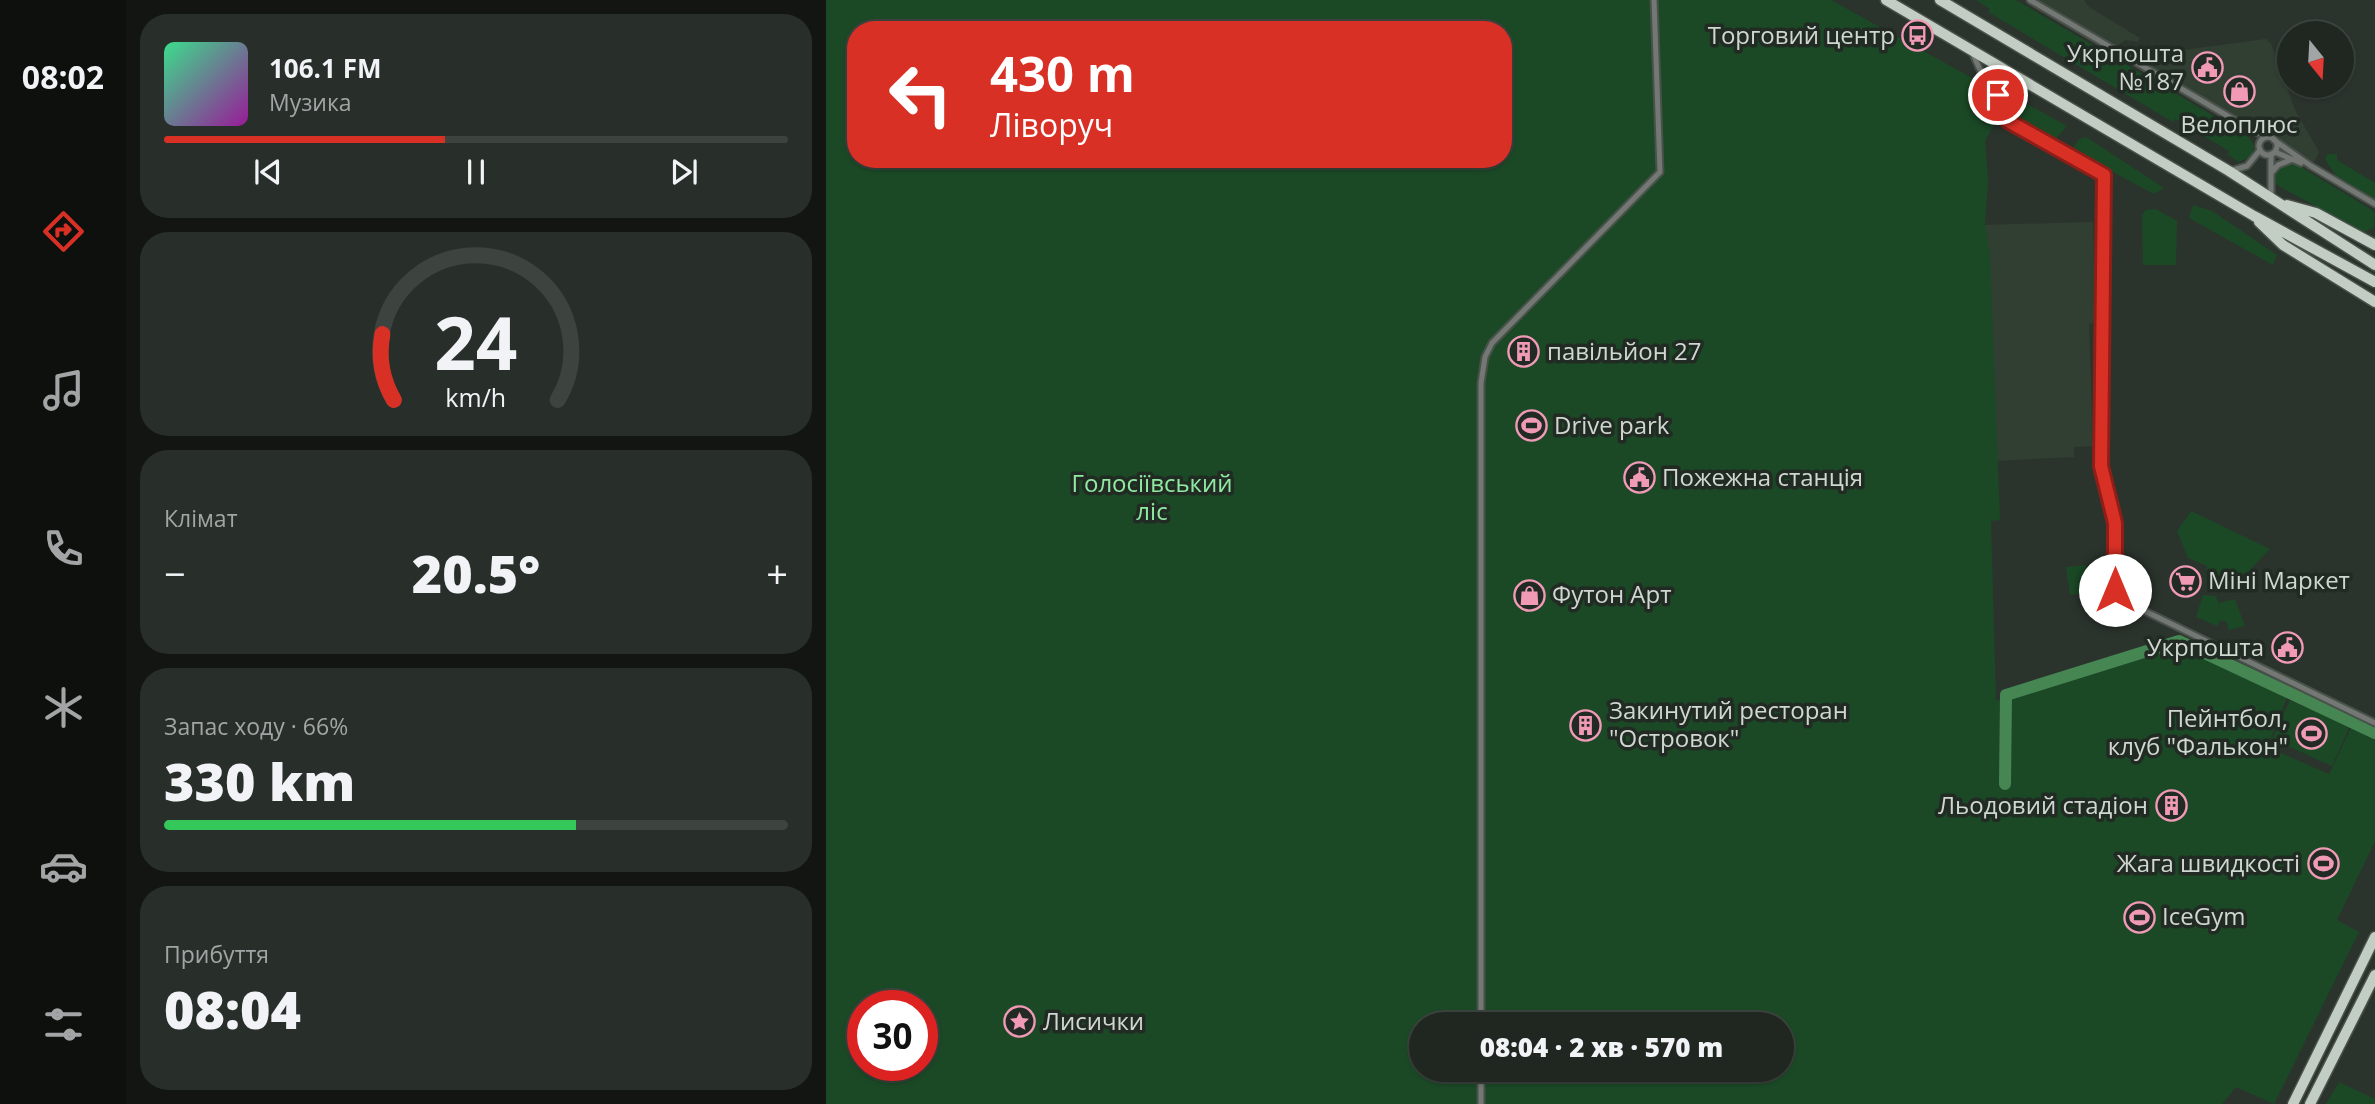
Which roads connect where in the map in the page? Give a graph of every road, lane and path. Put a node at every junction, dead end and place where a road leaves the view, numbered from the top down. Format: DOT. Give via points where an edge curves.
graph roads {
  1 [pos="1654,0"];
  2 [pos="1885,0"];
  3 [pos="1940,0"];
  4 [pos="2030,0"];
  5 [pos="1971,49"];
  6 [pos="2031,84"];
  7 [pos="1998,110"];
  8 [pos="2255,132"];
  9 [pos="2272,139"];
  10 [pos="2259,143"];
  11 [pos="2260,150"];
  12 [pos="2273,153"];
  13 [pos="2293,159"];
  14 [pos="2311,166"];
  15 [pos="2229,171"];
  16 [pos="2271,173"];
  17 [pos="2275,200"];
  18 [pos="2374,204"];
  19 [pos="2254,216"];
  20 [pos="2370,238"];
  21 [pos="2375,246"];
  22 [pos="2375,265"];
  23 [pos="2375,282"];
  24 [pos="2375,302"];
  25 [pos="2375,723"];
  26 [pos="2375,937"];
  27 [pos="2375,975"];
  28 [pos="1481,1012"];
  29 [pos="1481,1082"];
  30 [pos="1481,1104"];
  31 [pos="2293,1104"];
  32 [pos="2310,1104"];
  1 -- 28 [label="street" via="1660,172 1524,307 1485,357 1481,411"];
  2 -- 5 [label="highway"];
  3 -- 15 [label="highway"];
  4 -- 8 [label="street"];
  5 -- 6 [label="highway"];
  5 -- 7 [label="street"];
  6 -- 7 [label="street" via="2000,92"];
  6 -- 19 [label="highway"];
  7 -- 25 [label="street" via="2008,121 2104,175 2101,466 2115,523 2118,598"];
  8 -- 9 [label="street"];
  8 -- 10 [label="street"];
  9 -- 10 [label="street"];
  9 -- 12 [label="street"];
  9 -- 14 [label="street"];
  10 -- 11 [label="street"];
  11 -- 12 [label="street" via="2265,155"];
  11 -- 15 [label="street" via="2247,166"];
  12 -- 13 [label="street"];
  12 -- 16 [label="street"];
  13 -- 14 [label="street"];
  13 -- 16 [label="street"];
  14 -- 18 [label="street"];
  15 -- 17 [label="highway"];
  16 -- 17 [label="street"];
  17 -- 20 [label="highway"];
  17 -- 22 [label="highway"];
  19 -- 23 [label="highway"];
  19 -- 24 [label="highway" via="2283,245"];
  20 -- 21 [label="highway"];
  26 -- 31 [label="highway"];
  27 -- 32 [label="highway"];
  29 -- 30 [label="street"];
}
